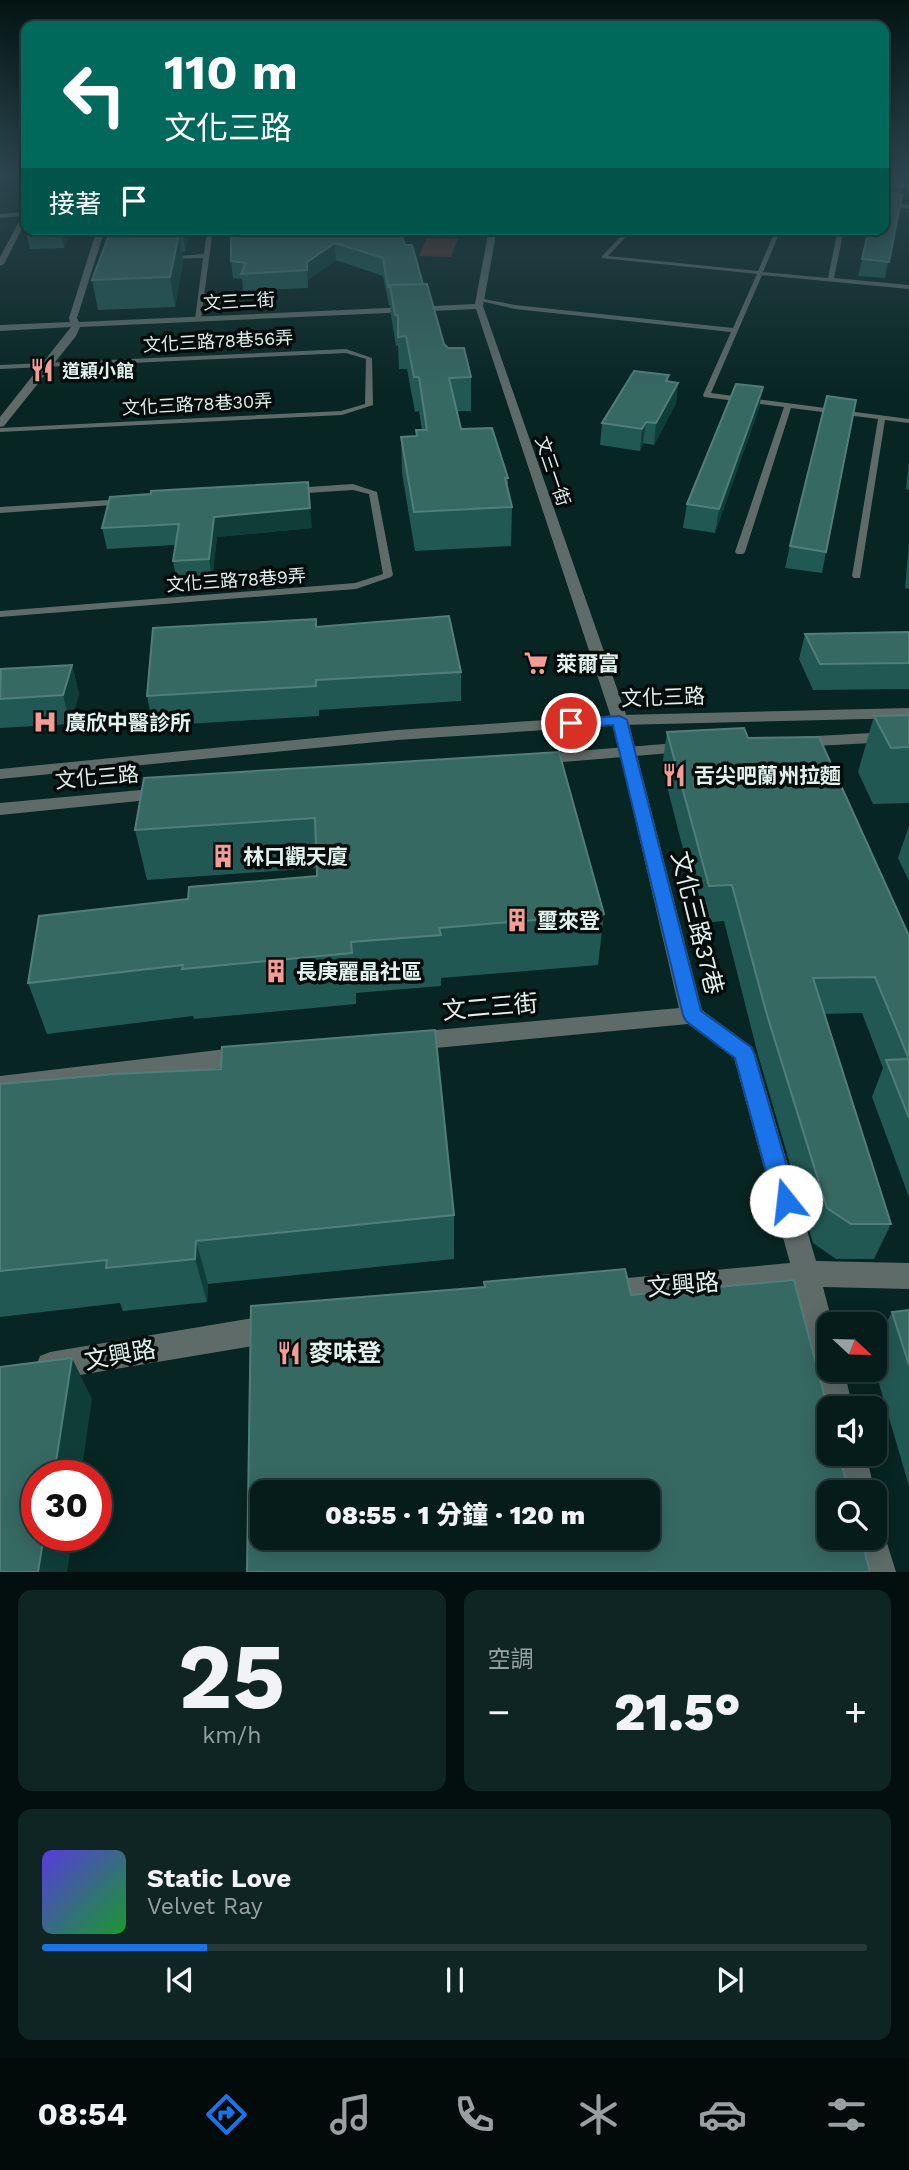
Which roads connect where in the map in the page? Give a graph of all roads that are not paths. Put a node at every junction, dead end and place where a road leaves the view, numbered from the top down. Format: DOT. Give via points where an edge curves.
graph roads {
  1 [pos="9,247"];
  2 [pos="95,247"];
  3 [pos="207,247"];
  4 [pos="490,247"];
  5 [pos="613,247"];
  6 [pos="771,247"];
  7 [pos="837,247"];
  8 [pos="205,256"];
  9 [pos="155,257"];
  10 [pos="104,258"];
  11 [pos="91,259"];
  12 [pos="0,264"];
  13 [pos="760,273"];
  14 [pos="831,279"];
  15 [pos="909,282"];
  16 [pos="909,287"];
  17 [pos="479,303"];
  18 [pos="199,316"];
  19 [pos="75,321"];
  20 [pos="0,322"];
  21 [pos="0,328"];
  22 [pos="736,330"];
  23 [pos="48,365"];
  24 [pos="0,367"];
  25 [pos="369,379"];
  26 [pos="788,405"];
  27 [pos="882,417"];
  28 [pos="909,421"];
  29 [pos="0,424"];
  30 [pos="0,430"];
  31 [pos="285,491"];
  32 [pos="136,501"];
  33 [pos="0,510"];
  34 [pos="740,552"];
  35 [pos="857,576"];
  36 [pos="0,614"];
  37 [pos="909,713"];
  38 [pos="620,720"];
  39 [pos="909,736"];
  40 [pos="775,743"];
  41 [pos="708,746"];
  42 [pos="628,751"];
  43 [pos="519,761"];
  44 [pos="0,774"];
  45 [pos="178,793"];
  46 [pos="0,809"];
  47 [pos="692,1015"];
  48 [pos="397,1042"];
  49 [pos="268,1053"];
  50 [pos="0,1086"];
  51 [pos="806,1274"];
  52 [pos="909,1276"];
  53 [pos="578,1296"];
  54 [pos="817,1318"];
  55 [pos="290,1327"];
  56 [pos="27,1369"];
  57 [pos="874,1550"];
  58 [pos="880,1572"];
  1 -- 12 [label="street"];
  2 -- 11 [label="street"];
  3 -- 8 [label="lane"];
  4 -- 17 [label="street, 文三一街"];
  5 -- 13 [label="lane" via="604,257"];
  6 -- 13 [label="lane"];
  7 -- 14 [label="lane"];
  8 -- 9 [label="lane"];
  8 -- 18 [label="lane"];
  10 -- 11 [label="lane"];
  11 -- 19 [label="street"];
  13 -- 14 [label="lane"];
  13 -- 22 [label="lane"];
  14 -- 16 [label="lane"];
  15 -- 16 [label="lane"];
  17 -- 18 [label="street, 文三二街"];
  17 -- 22 [label="lane"];
  17 -- 38 [label="street, 文三一街"];
  18 -- 19 [label="street, 文三二街"];
  19 -- 20 [label="street, 文三二街"];
  19 -- 21 [label="street, 文三二街"];
  19 -- 23 [label="street" via="73,334"];
  22 -- 26 [label="lane" via="707,395"];
  23 -- 24 [label="lane"];
  23 -- 25 [label="lane, 文化三路78巷56弄" via="346,351 369,358"];
  23 -- 29 [label="street"];
  25 -- 30 [label="lane, 文化三路78巷30弄" via="369,405 342,412"];
  26 -- 27 [label="lane"];
  26 -- 34 [label="lane"];
  27 -- 28 [label="lane"];
  27 -- 35 [label="lane"];
  31 -- 36 [label="lane, 文化三路78巷9弄" via="353,487 373,492 388,575 356,586"];
  32 -- 33 [label="lane"];
  37 -- 38 [label="street, 文化三路"];
  38 -- 42 [label="street, 文化三路37巷"];
  38 -- 44 [label="street, 文化三路" via="397,735"];
  39 -- 40 [label="street"];
  41 -- 42 [label="street"];
  42 -- 43 [label="street"];
  42 -- 47 [label="street, 文化三路37巷"];
  45 -- 46 [label="street, 文化三路"];
  47 -- 48 [label="street, 文二三街"];
  47 -- 51 [label="street, 文化三路37巷" via="744,1053"];
  49 -- 50 [label="street"];
  51 -- 52 [label="street, 文興路"];
  51 -- 53 [label="street, 文興路"];
  51 -- 54 [label="street, 文化三路37巷"];
  55 -- 56 [label="street, 文興路"];
  57 -- 58 [label="street"];
}
